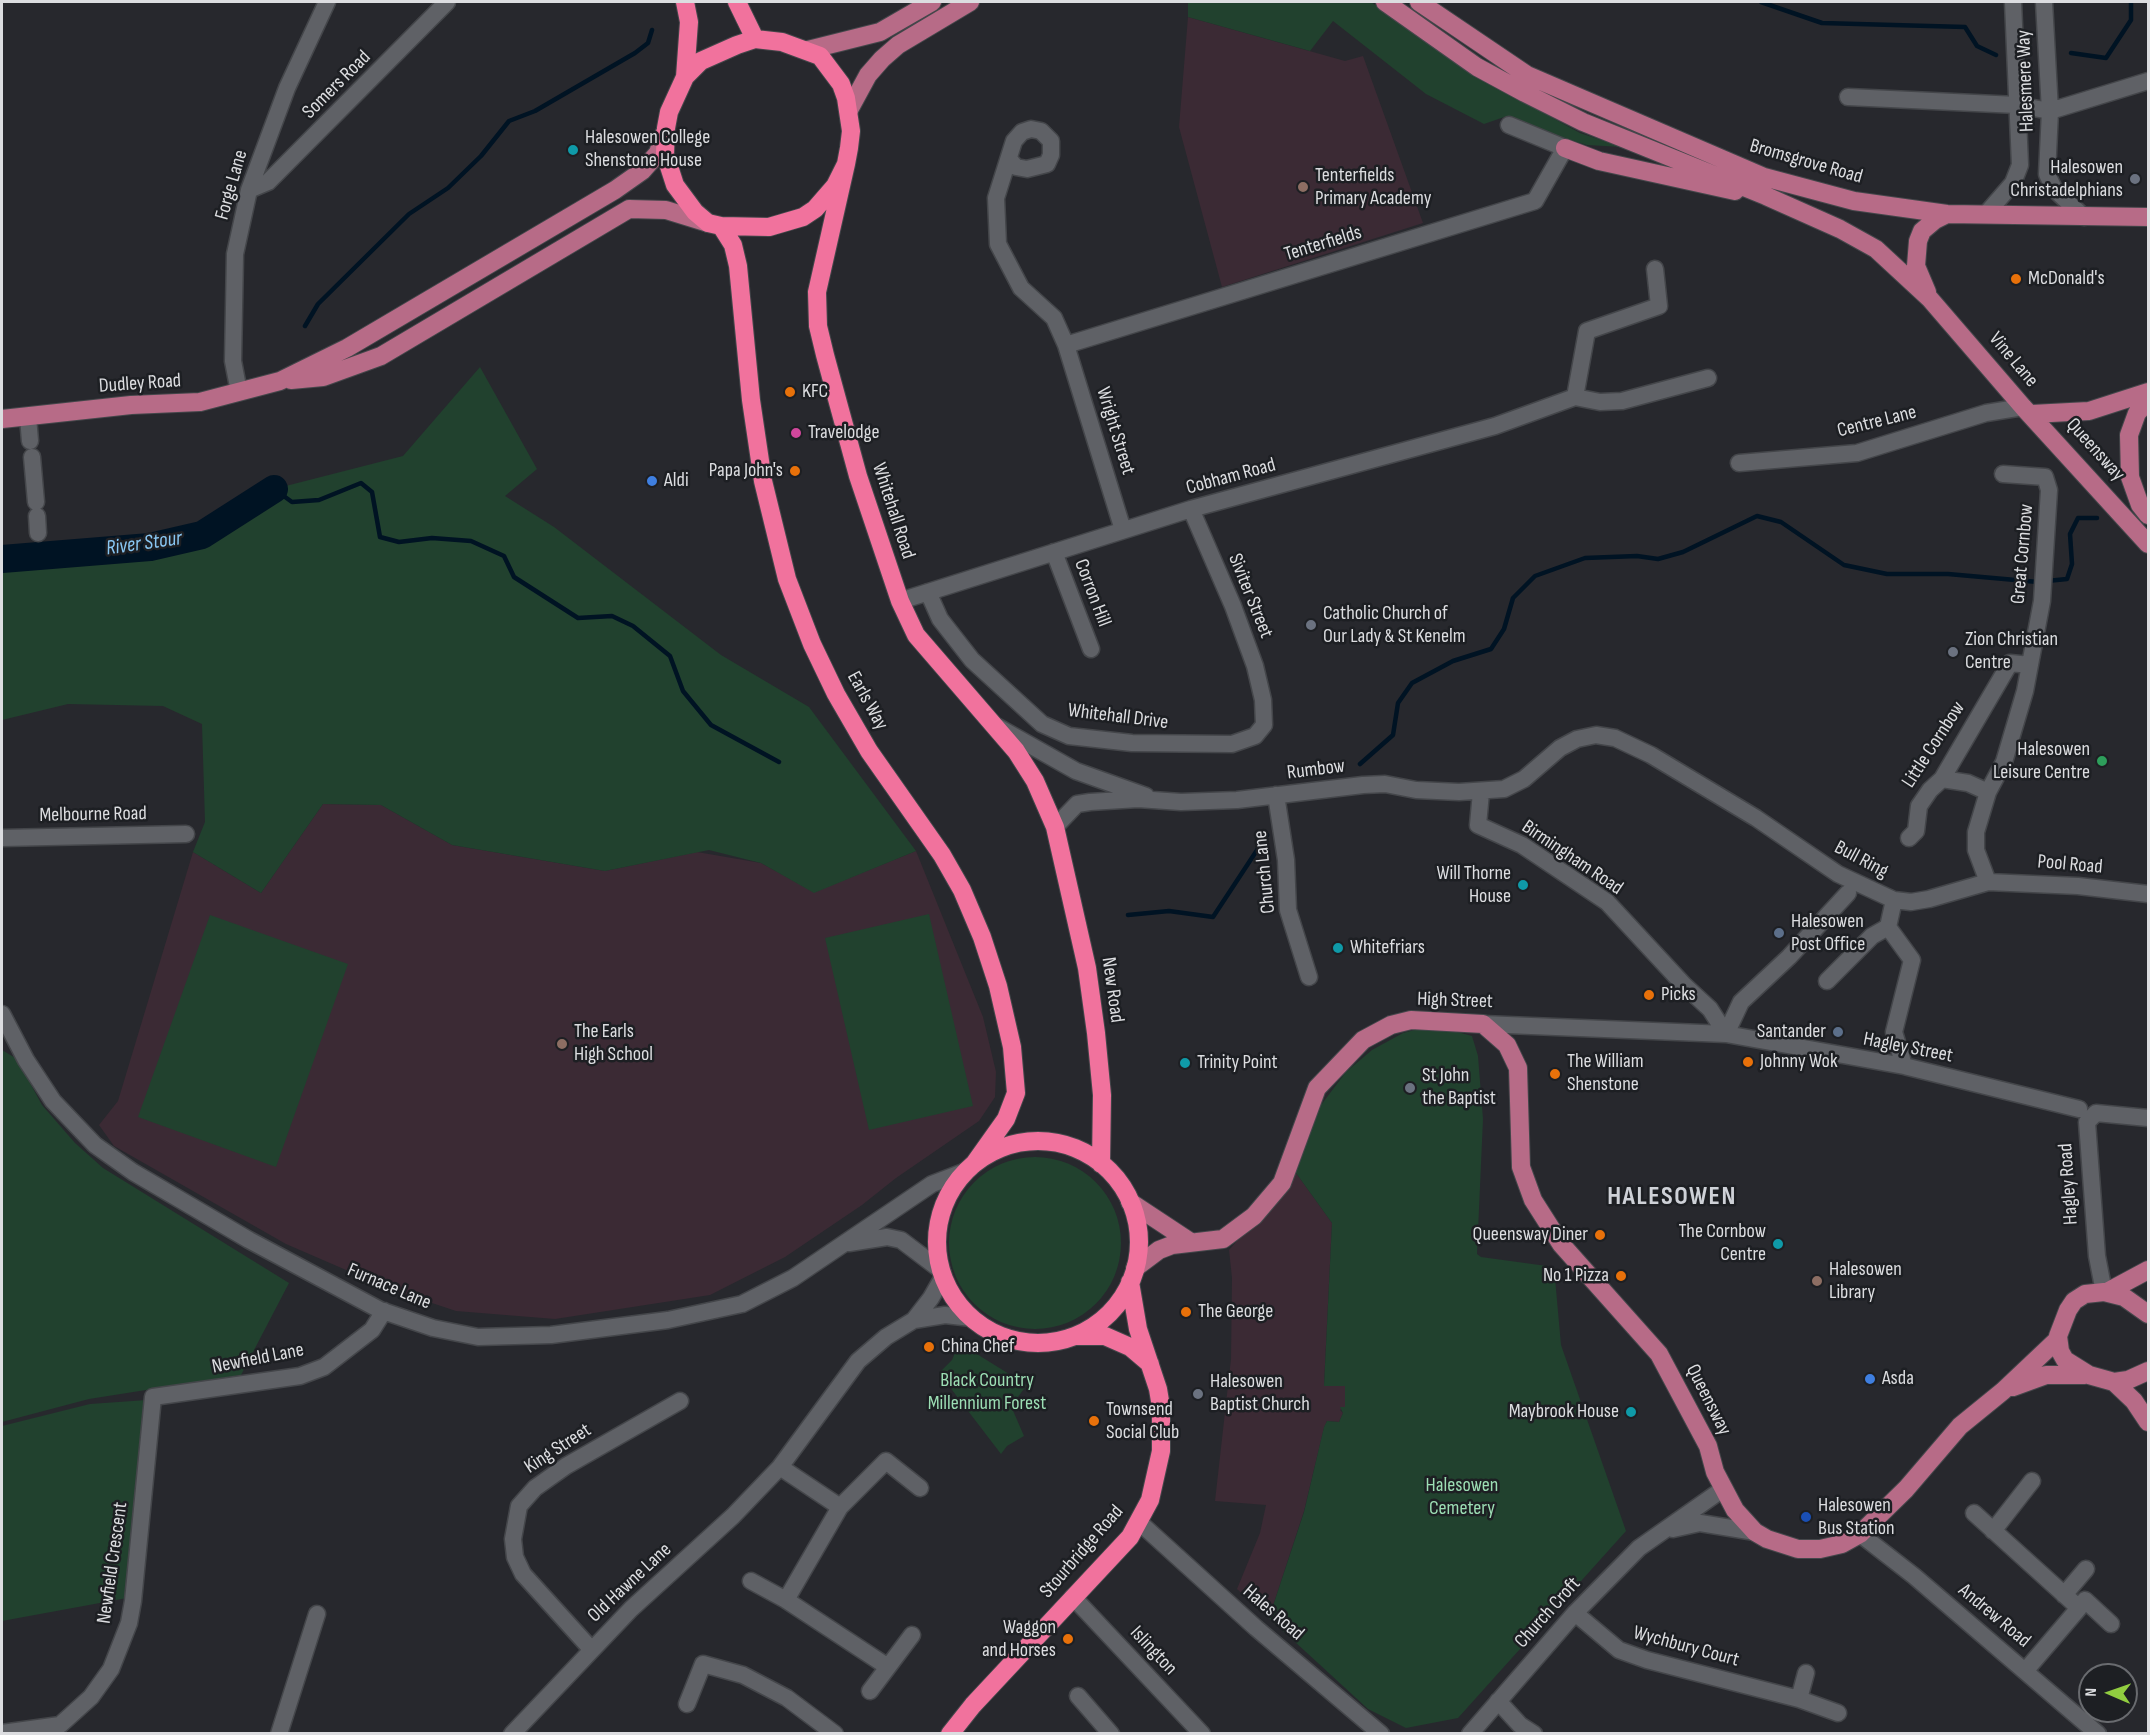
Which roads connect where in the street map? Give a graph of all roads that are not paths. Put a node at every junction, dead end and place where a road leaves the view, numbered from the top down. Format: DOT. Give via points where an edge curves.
graph roads {
  1 [pos="327,2"];
  2 [pos="447,2"];
  3 [pos="685,2"];
  4 [pos="737,2"];
  5 [pos="932,2"];
  6 [pos="970,2"];
  7 [pos="1385,2"];
  8 [pos="1419,2"];
  9 [pos="2013,2"];
  10 [pos="2044,2"];
  11 [pos="755,39"];
  12 [pos="808,51"];
  13 [pos="685,77"];
  14 [pos="2148,81"];
  15 [pos="1848,97"];
  16 [pos="2017,105"];
  17 [pos="849,110"];
  18 [pos="2050,111"];
  19 [pos="1509,125"];
  20 [pos="666,128"];
  21 [pos="1565,148"];
  22 [pos="1009,159"];
  23 [pos="846,164"];
  24 [pos="249,190"];
  25 [pos="1766,196"];
  26 [pos="1947,214"];
  27 [pos="1986,214"];
  28 [pos="2084,218"];
  29 [pos="2148,218"];
  30 [pos="714,225"];
  31 [pos="1655,269"];
  32 [pos="1930,299"];
  33 [pos="1066,345"];
  34 [pos="1708,378"];
  35 [pos="280,381"];
  36 [pos="240,392"];
  37 [pos="2148,392"];
  38 [pos="1575,397"];
  39 [pos="2148,401"];
  40 [pos="2028,410"];
  41 [pos="28,417"];
  42 [pos="2,420"];
  43 [pos="1739,463"];
  44 [pos="2003,474"];
  45 [pos="1191,509"];
  46 [pos="2148,515"];
  47 [pos="37,517"];
  48 [pos="1123,530"];
  49 [pos="2148,543"];
  50 [pos="1054,552"];
  51 [pos="928,592"];
  52 [pos="900,601"];
  53 [pos="1091,649"];
  54 [pos="2030,665"];
  55 [pos="1263,700"];
  56 [pos="998,727"];
  57 [pos="1942,780"];
  58 [pos="1481,792"];
  59 [pos="1988,792"];
  60 [pos="1276,795"];
  61 [pos="1156,799"];
  62 [pos="1729,802"];
  63 [pos="1055,827"];
  64 [pos="186,834"];
  65 [pos="2,838"];
  66 [pos="1909,838"];
  67 [pos="1988,882"];
  68 [pos="1848,893"];
  69 [pos="2148,894"];
  70 [pos="1893,900"];
  71 [pos="1888,927"];
  72 [pos="1309,977"];
  73 [pos="1827,981"];
  74 [pos="4,1024"];
  75 [pos="1483,1024"];
  76 [pos="1726,1034"];
  77 [pos="1904,1066"];
  78 [pos="2079,1109"];
  79 [pos="2148,1118"];
  80 [pos="1101,1164"];
  81 [pos="970,1168"];
  82 [pos="1130,1202"];
  83 [pos="1189,1242"];
  84 [pos="848,1243"];
  85 [pos="2097,1256"];
  86 [pos="2148,1270"];
  87 [pos="942,1274"];
  88 [pos="1133,1275"];
  89 [pos="2106,1292"];
  90 [pos="2085,1294"];
  91 [pos="384,1311"];
  92 [pos="2148,1314"];
  93 [pos="972,1318"];
  94 [pos="914,1320"];
  95 [pos="1074,1336"];
  96 [pos="2058,1339"];
  97 [pos="1150,1364"];
  98 [pos="2148,1371"];
  99 [pos="2089,1375"];
  100 [pos="2114,1382"];
  101 [pos="2003,1391"];
  102 [pos="153,1397"];
  103 [pos="680,1401"];
  104 [pos="2148,1422"];
  105 [pos="780,1467"];
  106 [pos="2032,1481"];
  107 [pos="920,1488"];
  108 [pos="1723,1489"];
  109 [pos="840,1507"];
  110 [pos="1974,1513"];
  111 [pos="1139,1522"];
  112 [pos="1666,1530"];
  113 [pos="1993,1531"];
  114 [pos="1755,1532"];
  115 [pos="1860,1534"];
  116 [pos="2086,1569"];
  117 [pos="751,1581"];
  118 [pos="2064,1595"];
  119 [pos="1073,1598"];
  120 [pos="786,1600"];
  121 [pos="2079,1608"];
  122 [pos="1575,1613"];
  123 [pos="318,1614"];
  124 [pos="2111,1624"];
  125 [pos="912,1635"];
  126 [pos="591,1649"];
  127 [pos="888,1667"];
  128 [pos="2026,1670"];
  129 [pos="1806,1673"];
  130 [pos="870,1691"];
  131 [pos="1078,1696"];
  132 [pos="1798,1699"];
  133 [pos="1498,1701"];
  134 [pos="687,1704"];
  135 [pos="1838,1713"];
  136 [pos="950,1733"];
  137 [pos="2,1734"];
  138 [pos="279,1734"];
  139 [pos="512,1734"];
  140 [pos="836,1734"];
  141 [pos="1111,1734"];
  142 [pos="1202,1734"];
  143 [pos="1381,1734"];
  144 [pos="1470,1734"];
  145 [pos="1534,1734"];
  146 [pos="2098,1734"];
  1 -- 24 [label="street, Forge Lane" via="287,88"];
  2 -- 24 [label="street, Somers Road" via="268,182"];
  3 -- 13 [label="highway"];
  4 -- 11 [label="highway"];
  5 -- 12 [label="main road" via="880,32"];
  6 -- 17 [label="main road" via="898,45 882,59 868,75"];
  7 -- 25 [label="main road, Bromsgrove Road" via="1477,67 1525,93 1583,122"];
  8 -- 26 [label="main road, Bromsgrove Road" via="1527,75 1764,177 1854,201"];
  9 -- 16 [label="street, Halesmere Way"];
  10 -- 18 [label="street, Halesmere Way"];
  11 -- 12 [label="highway" via="782,42"];
  11 -- 13 [label="highway" via="701,61"];
  12 -- 17 [label="highway" via="820,56 841,84"];
  13 -- 20 [label="highway"];
  14 -- 18 [label="street"];
  15 -- 16 [label="street"];
  16 -- 18 [label="street"];
  16 -- 27 [label="street, Halesmere Way" via="2020,165 2013,183"];
  17 -- 23 [label="highway" via="851,131"];
  18 -- 28 [label="street, Halesmere Way" via="2048,174 2054,189"];
  19 -- 21 [label="street"];
  20 -- 30 [label="highway" via="666,154 675,185 686,203"];
  20 -- 35 [label="main road" via="658,153 642,171 615,190 347,348"];
  21 -- 25 [label="main road" via="1610,163"];
  21 -- 33 [label="street, Tenterfields" via="1535,201"];
  22 -- 33 [label="street, Wright Street" via="996,198 998,244 1022,288 1054,318"];
  23 -- 30 [label="highway" via="826,199 803,217 769,227"];
  23 -- 52 [label="highway, Whitehall Road" via="817,292 818,326 855,467"];
  24 -- 36 [label="street, Forge Lane" via="235,254 233,361"];
  25 -- 32 [label="main road, Bromsgrove Road" via="1876,249"];
  26 -- 27 [label="main road, Bromsgrove Road"];
  26 -- 32 [label="main road" via="1928,225 1918,241 1916,266"];
  27 -- 28 [label="main road, Bromsgrove Road"];
  28 -- 29 [label="main road, Bromsgrove Road"];
  30 -- 35 [label="main road" via="666,210 629,209 381,356 323,377"];
  30 -- 81 [label="highway, Earls Way" via="732,245 738,266 763,481 787,579 836,694 869,751 962,890 982,937 1007,1019 1016,1093 1006,1119"];
  31 -- 38 [label="street" via="1659,306 1587,331"];
  32 -- 40 [label="main road, Vine Lane"];
  33 -- 48 [label="street, Wright Street"];
  34 -- 38 [label="street" via="1622,401"];
  35 -- 36 [label="main road, Dudley Road"];
  36 -- 41 [label="main road, Dudley Road" via="200,402 131,405"];
  37 -- 40 [label="main road, Vine Lane" via="2089,411"];
  38 -- 45 [label="street, Cobham Road" via="1495,426"];
  39 -- 46 [label="main road, Queensway" via="2137,413 2129,435 2130,477"];
  40 -- 43 [label="street, Centre Lane" via="1986,413 1857,453"];
  40 -- 49 [label="main road, Queensway"];
  41 -- 42 [label="main road, Dudley Road"];
  41 -- 47 [label="street"];
  44 -- 54 [label="street, Great Cornbow" via="2045,477 2049,490 2042,601"];
  45 -- 48 [label="street, Cobham Road"];
  45 -- 55 [label="street, Siviter Street" via="1233,606"];
  48 -- 50 [label="street, Cobham Road"];
  50 -- 51 [label="street, Cobham Road"];
  50 -- 53 [label="street, Corron Hill"];
  51 -- 52 [label="street, Cobham Road"];
  51 -- 55 [label="street, Whitehall Drive" via="940,619 972,660 1042,724 1069,736 1132,743 1232,744 1255,736 1264,725"];
  52 -- 56 [label="highway, Whitehall Road" via="916,635 940,666"];
  54 -- 57 [label="street, Little Cornbow" via="2010,663"];
  54 -- 59 [label="street, Great Cornbow" via="2004,762"];
  56 -- 61 [label="street, Rumbow" via="1076,771"];
  56 -- 63 [label="highway, Whitehall Road" via="1035,781"];
  57 -- 59 [label="street" via="1968,783"];
  57 -- 66 [label="street, Little Cornbow" via="1920,806 1916,831"];
  58 -- 60 [label="street, Rumbow" via="1416,790 1385,784"];
  58 -- 62 [label="street, Rumbow" via="1504,789 1524,779 1560,748 1596,735 1615,738 1651,755"];
  58 -- 76 [label="street, Birmingham Road" via="1478,825 1522,845 1607,903 1710,1009"];
  59 -- 67 [label="street, Great Cornbow" via="1979,816 1976,850"];
  60 -- 61 [label="street, Rumbow" via="1181,802"];
  60 -- 72 [label="street, Church Lane" via="1286,860 1288,910"];
  61 -- 63 [label="street, Rumbow" via="1077,804"];
  62 -- 70 [label="street, Bull Ring" via="1838,874"];
  63 -- 80 [label="highway, New Road" via="1085,957 1093,1011 1102,1095"];
  64 -- 65 [label="street, Melbourne Road"];
  67 -- 69 [label="street, Pool Road"];
  67 -- 70 [label="street, Bull Ring" via="1929,899"];
  68 -- 76 [label="street" via="1741,1002"];
  70 -- 71 [label="street"];
  71 -- 73 [label="street" via="1872,936"];
  71 -- 77 [label="street" via="1912,960 1894,1032"];
  74 -- 91 [label="street, Furnace Lane" via="53,1101 95,1145 133,1172 249,1240"];
  75 -- 76 [label="street, High Street"];
  75 -- 83 [label="main road, High Street" via="1412,1020 1391,1025 1363,1040 1317,1088 1282,1183 1254,1216 1224,1239"];
  75 -- 108 [label="main road, Queensway" via="1508,1046 1518,1068 1521,1167 1533,1200 1561,1244 1659,1354 1708,1446"];
  76 -- 77 [label="street, Hagley Street"];
  77 -- 78 [label="street, Hagley Street"];
  79 -- 85 [label="street, Hagley Road" via="2096,1113 2087,1122"];
  80 -- 81 [label="highway" via="1067,1146 1038,1141 1000,1149"];
  80 -- 82 [label="highway" via="1118,1181"];
  81 -- 84 [label="street, Furnace Lane" via="932,1184"];
  81 -- 87 [label="highway" via="948,1198 940,1218 938,1250"];
  82 -- 83 [label="main road"];
  82 -- 88 [label="highway" via="1138,1238"];
  83 -- 88 [label="main road, High Street" via="1159,1250"];
  84 -- 87 [label="street, Furnace Lane" via="887,1237 901,1240"];
  84 -- 91 [label="street, Furnace Lane" via="742,1304 668,1320 551,1335 478,1337 433,1328"];
  85 -- 89 [label="street, Hagley Road"];
  85 -- 90 [label="street, Hagley Road"];
  86 -- 89 [label="main road"];
  87 -- 93 [label="highway" via="954,1298"];
  87 -- 94 [label="street" via="931,1298"];
  88 -- 95 [label="highway" via="1107,1315"];
  88 -- 97 [label="highway, Stourbridge Road" via="1138,1329"];
  89 -- 90 [label="main road"];
  89 -- 92 [label="main road" via="2131,1300"];
  90 -- 96 [label="main road" via="2068,1310"];
  91 -- 102 [label="street, Newfield Lane" via="372,1330 324,1367 300,1376"];
  93 -- 94 [label="street" via="945,1315"];
  93 -- 95 [label="highway" via="994,1333 1020,1341 1047,1342"];
  94 -- 105 [label="street, Old Hawne Lane" via="858,1361"];
  95 -- 97 [label="highway" via="1105,1336 1130,1347"];
  96 -- 99 [label="main road" via="2065,1360"];
  96 -- 101 [label="main road, Queensway"];
  97 -- 111 [label="highway, Stourbridge Road" via="1161,1407 1161,1451 1153,1493"];
  98 -- 100 [label="main road"];
  99 -- 100 [label="main road"];
  99 -- 101 [label="main road, Queensway" via="2046,1375"];
  100 -- 104 [label="main road"];
  101 -- 115 [label="main road, Queensway" via="1960,1426 1906,1489"];
  102 -- 137 [label="street, Newfield Crescent" via="133,1601 111,1669 91,1697 60,1725"];
  103 -- 126 [label="street, King Street" via="566,1466 535,1488 519,1506 513,1539 515,1557 523,1574"];
  105 -- 109 [label="street"];
  105 -- 126 [label="street, Old Hawne Lane"];
  106 -- 113 [label="street"];
  107 -- 109 [label="street" via="886,1461"];
  108 -- 112 [label="street, Church Croft"];
  108 -- 114 [label="main road, Queensway"];
  109 -- 120 [label="street"];
  110 -- 113 [label="street"];
  111 -- 119 [label="highway, Stourbridge Road" via="1130,1537"];
  111 -- 143 [label="street, Hales Road"];
  112 -- 114 [label="street, Church Croft" via="1700,1523"];
  112 -- 122 [label="street, Church Croft" via="1639,1548"];
  113 -- 118 [label="street"];
  114 -- 115 [label="main road, Queensway" via="1798,1549 1842,1545"];
  115 -- 128 [label="street, Andrew Road"];
  116 -- 118 [label="street"];
  117 -- 120 [label="street"];
  118 -- 121 [label="street"];
  119 -- 136 [label="highway, Stourbridge Road"];
  119 -- 142 [label="street, Islington"];
  120 -- 127 [label="street"];
  121 -- 124 [label="street" via="2085,1600"];
  121 -- 128 [label="street"];
  122 -- 132 [label="street, Wychbury Court" via="1619,1650"];
  122 -- 133 [label="street, Church Croft"];
  123 -- 138 [label="street"];
  125 -- 127 [label="street"];
  126 -- 139 [label="street, Old Hawne Lane"];
  127 -- 130 [label="street"];
  128 -- 146 [label="street, Andrew Road"];
  129 -- 132 [label="street"];
  131 -- 141 [label="street"];
  132 -- 135 [label="street, Wychbury Court"];
  133 -- 144 [label="street, Church Croft"];
  133 -- 145 [label="street"];
  134 -- 140 [label="street" via="703,1664 761,1684"];
}
